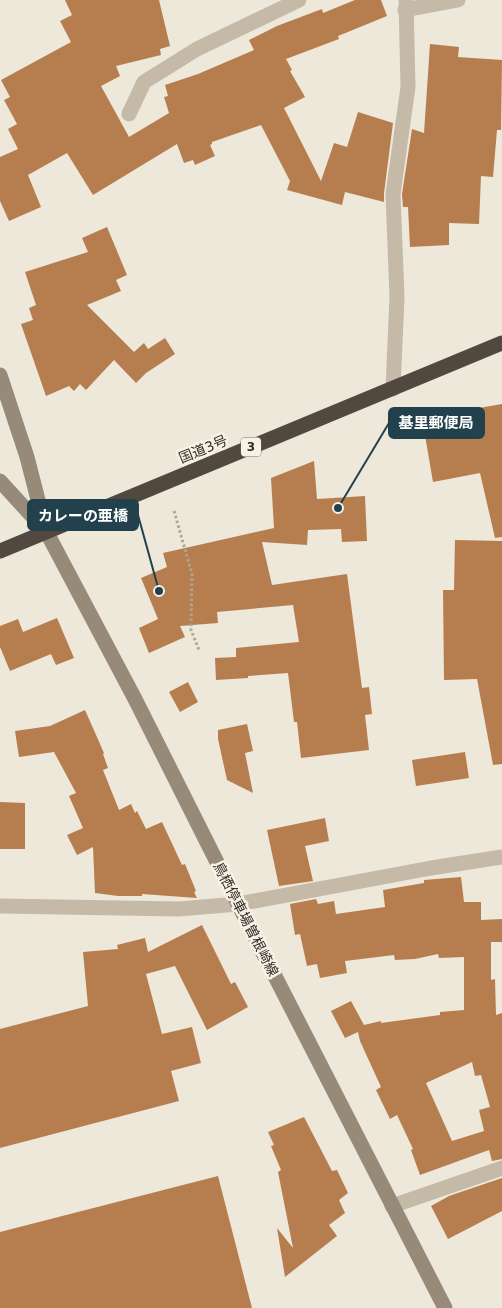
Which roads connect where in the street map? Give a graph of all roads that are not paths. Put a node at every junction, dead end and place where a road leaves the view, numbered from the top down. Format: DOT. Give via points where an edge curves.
graph roads {
  1 [pos="299,0"];
  2 [pos="458,0"];
  3 [pos="405,5"];
  4 [pos="130,114"];
  5 [pos="502,343"];
  6 [pos="0,375"];
  7 [pos="393,389"];
  8 [pos="0,481"];
  9 [pos="46,531"];
  10 [pos="0,551"];
  11 [pos="502,857"];
  12 [pos="238,904"];
  13 [pos="0,906"];
  14 [pos="502,1168"];
  15 [pos="392,1206"];
  16 [pos="445,1308"];
  1 -- 4 [label="street" via="197,49 144,82"];
  2 -- 3 [label="street"];
  3 -- 7 [label="street" via="408,87 393,194 397,297"];
  5 -- 7 [label="highway, 国道3号 / 3"];
  6 -- 9 [label="main road" via="27,457"];
  7 -- 9 [label="highway, 国道3号 / 3"];
  8 -- 9 [label="main road"];
  9 -- 10 [label="highway, 国道3号 / 3"];
  9 -- 12 [label="main road, 鳥栖停車場曽根崎線"];
  11 -- 12 [label="street"];
  12 -- 13 [label="street" via="179,909"];
  12 -- 15 [label="main road, 鳥栖停車場曽根崎線"];
  14 -- 15 [label="street"];
  15 -- 16 [label="main road, 鳥栖停車場曽根崎線"];
}
